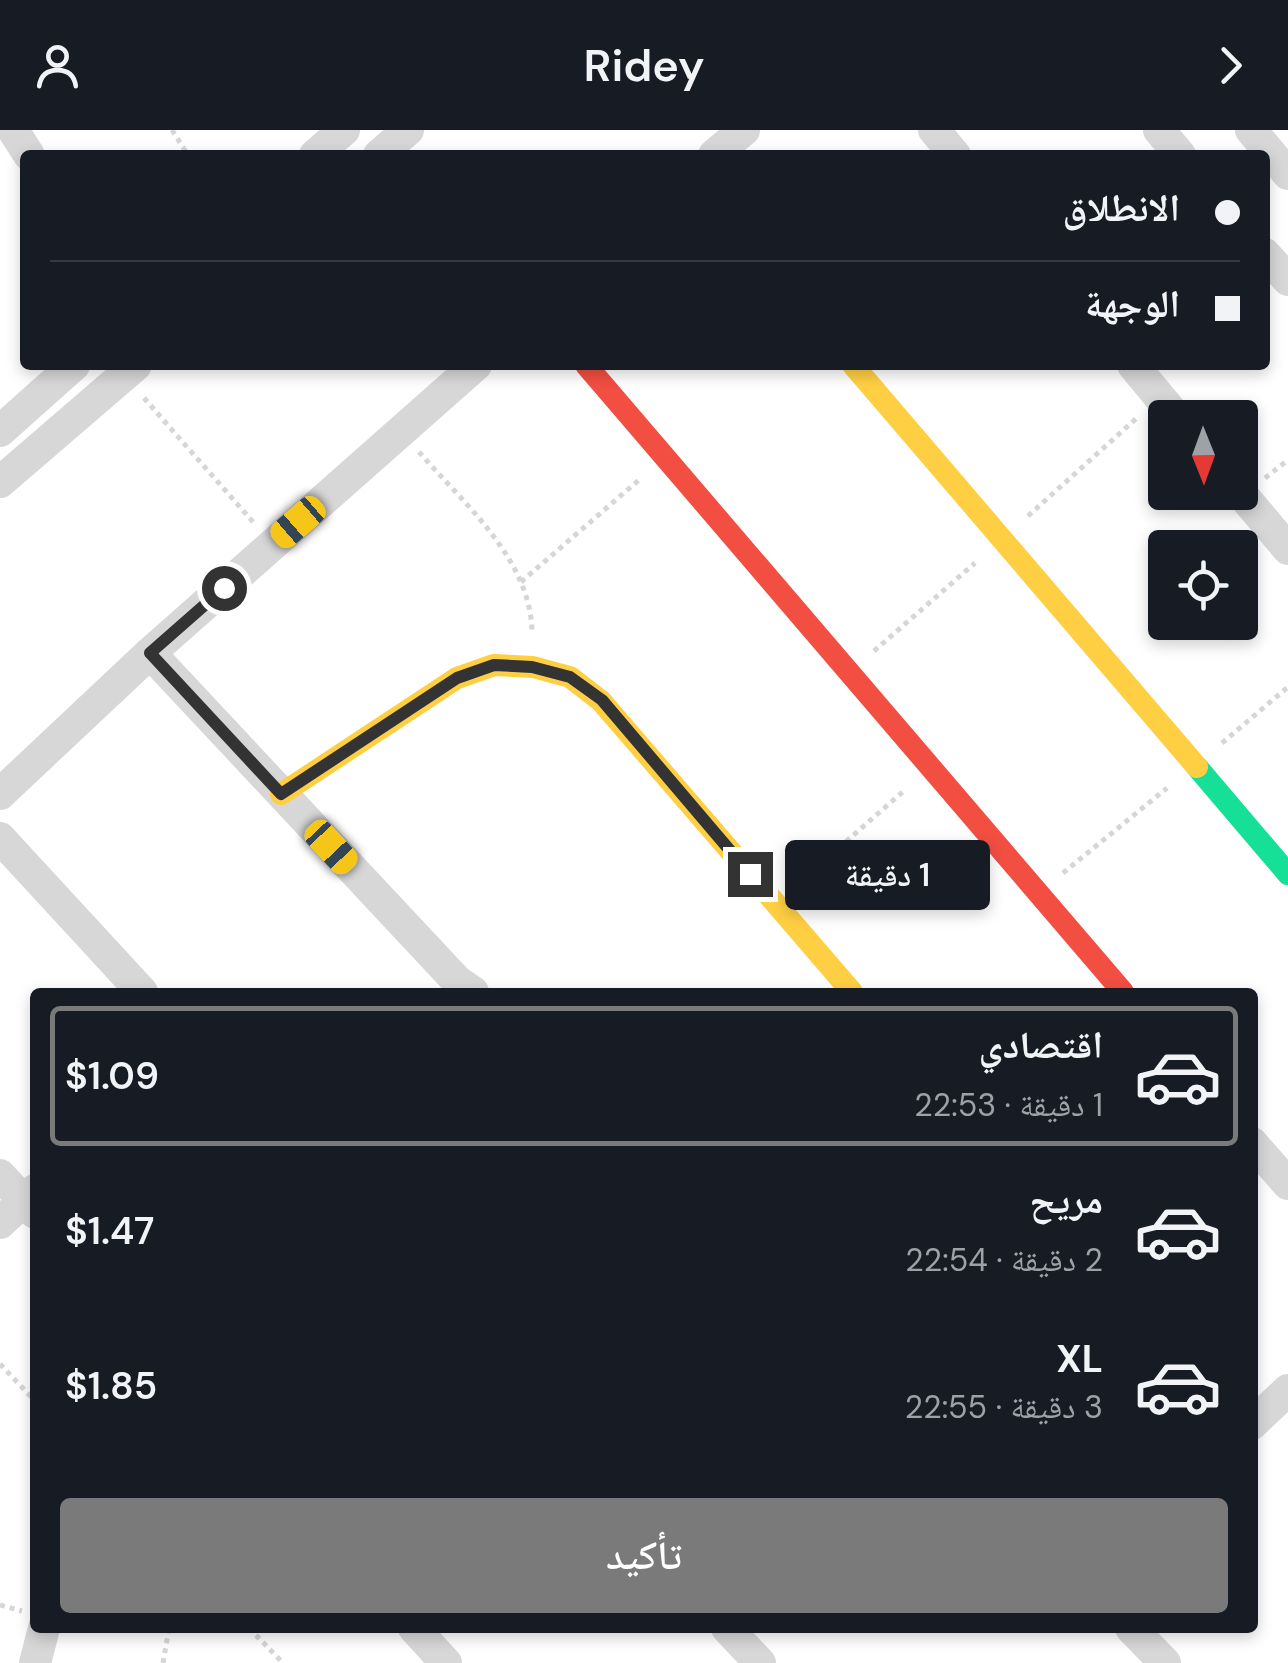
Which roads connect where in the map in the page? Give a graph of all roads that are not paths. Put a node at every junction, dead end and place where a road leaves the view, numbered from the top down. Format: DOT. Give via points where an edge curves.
graph roads {
  1 [pos="344,130"];
  2 [pos="408,130"];
  3 [pos="744,130"];
  4 [pos="934,130"];
  5 [pos="1160,130"];
  6 [pos="1251,130"];
  7 [pos="321,150"];
  8 [pos="385,150"];
  9 [pos="720,150"];
  10 [pos="951,150"];
  11 [pos="1176,150"];
  12 [pos="1268,150"];
  13 [pos="1270,153"];
  14 [pos="1288,174"];
  15 [pos="1270,260"];
  16 [pos="1288,280"];
  17 [pos="68,370"];
  18 [pos="130,370"];
  19 [pos="470,370"];
  20 [pos="590,370"];
  21 [pos="857,370"];
  22 [pos="1137,370"];
  23 [pos="1162,400"];
  24 [pos="0,431"];
  25 [pos="0,482"];
  26 [pos="1255,510"];
  27 [pos="1288,548"];
  28 [pos="150,653"];
  29 [pos="0,794"];
  30 [pos="281,794"];
  31 [pos="0,838"];
  32 [pos="1288,874"];
  33 [pos="138,988"];
  34 [pos="467,988"];
  35 [pos="849,988"];
  36 [pos="1121,988"];
  37 [pos="1258,1150"];
  38 [pos="0,1175"];
  39 [pos="1288,1184"];
  40 [pos="23,1207"];
  41 [pos="1288,1390"];
  42 [pos="1258,1418"];
  43 [pos="43,1633"];
  44 [pos="419,1633"];
  45 [pos="732,1633"];
  46 [pos="1136,1633"];
  47 [pos="35,1663"];
  48 [pos="446,1663"];
  49 [pos="760,1663"];
  50 [pos="1165,1663"];
  1 -- 7 [label="street"];
  2 -- 8 [label="street"];
  3 -- 9 [label="street"];
  4 -- 10 [label="street"];
  5 -- 11 [label="street"];
  6 -- 12 [label="street"];
  13 -- 14 [label="street"];
  15 -- 16 [label="street"];
  17 -- 24 [label="street"];
  18 -- 25 [label="street"];
  19 -- 28 [label="street"];
  20 -- 36 [label="street"];
  21 -- 32 [label="street"];
  22 -- 23 [label="street"];
  26 -- 27 [label="street"];
  28 -- 29 [label="street"];
  28 -- 30 [label="street"];
  30 -- 34 [label="street"];
  30 -- 35 [label="street" via="457,678 494,665 570,677 602,700"];
  31 -- 33 [label="street"];
  37 -- 39 [label="street"];
  38 -- 40 [label="street"];
  41 -- 42 [label="street"];
  43 -- 47 [label="street"];
  44 -- 48 [label="street"];
  45 -- 49 [label="street"];
  46 -- 50 [label="street"];
}
